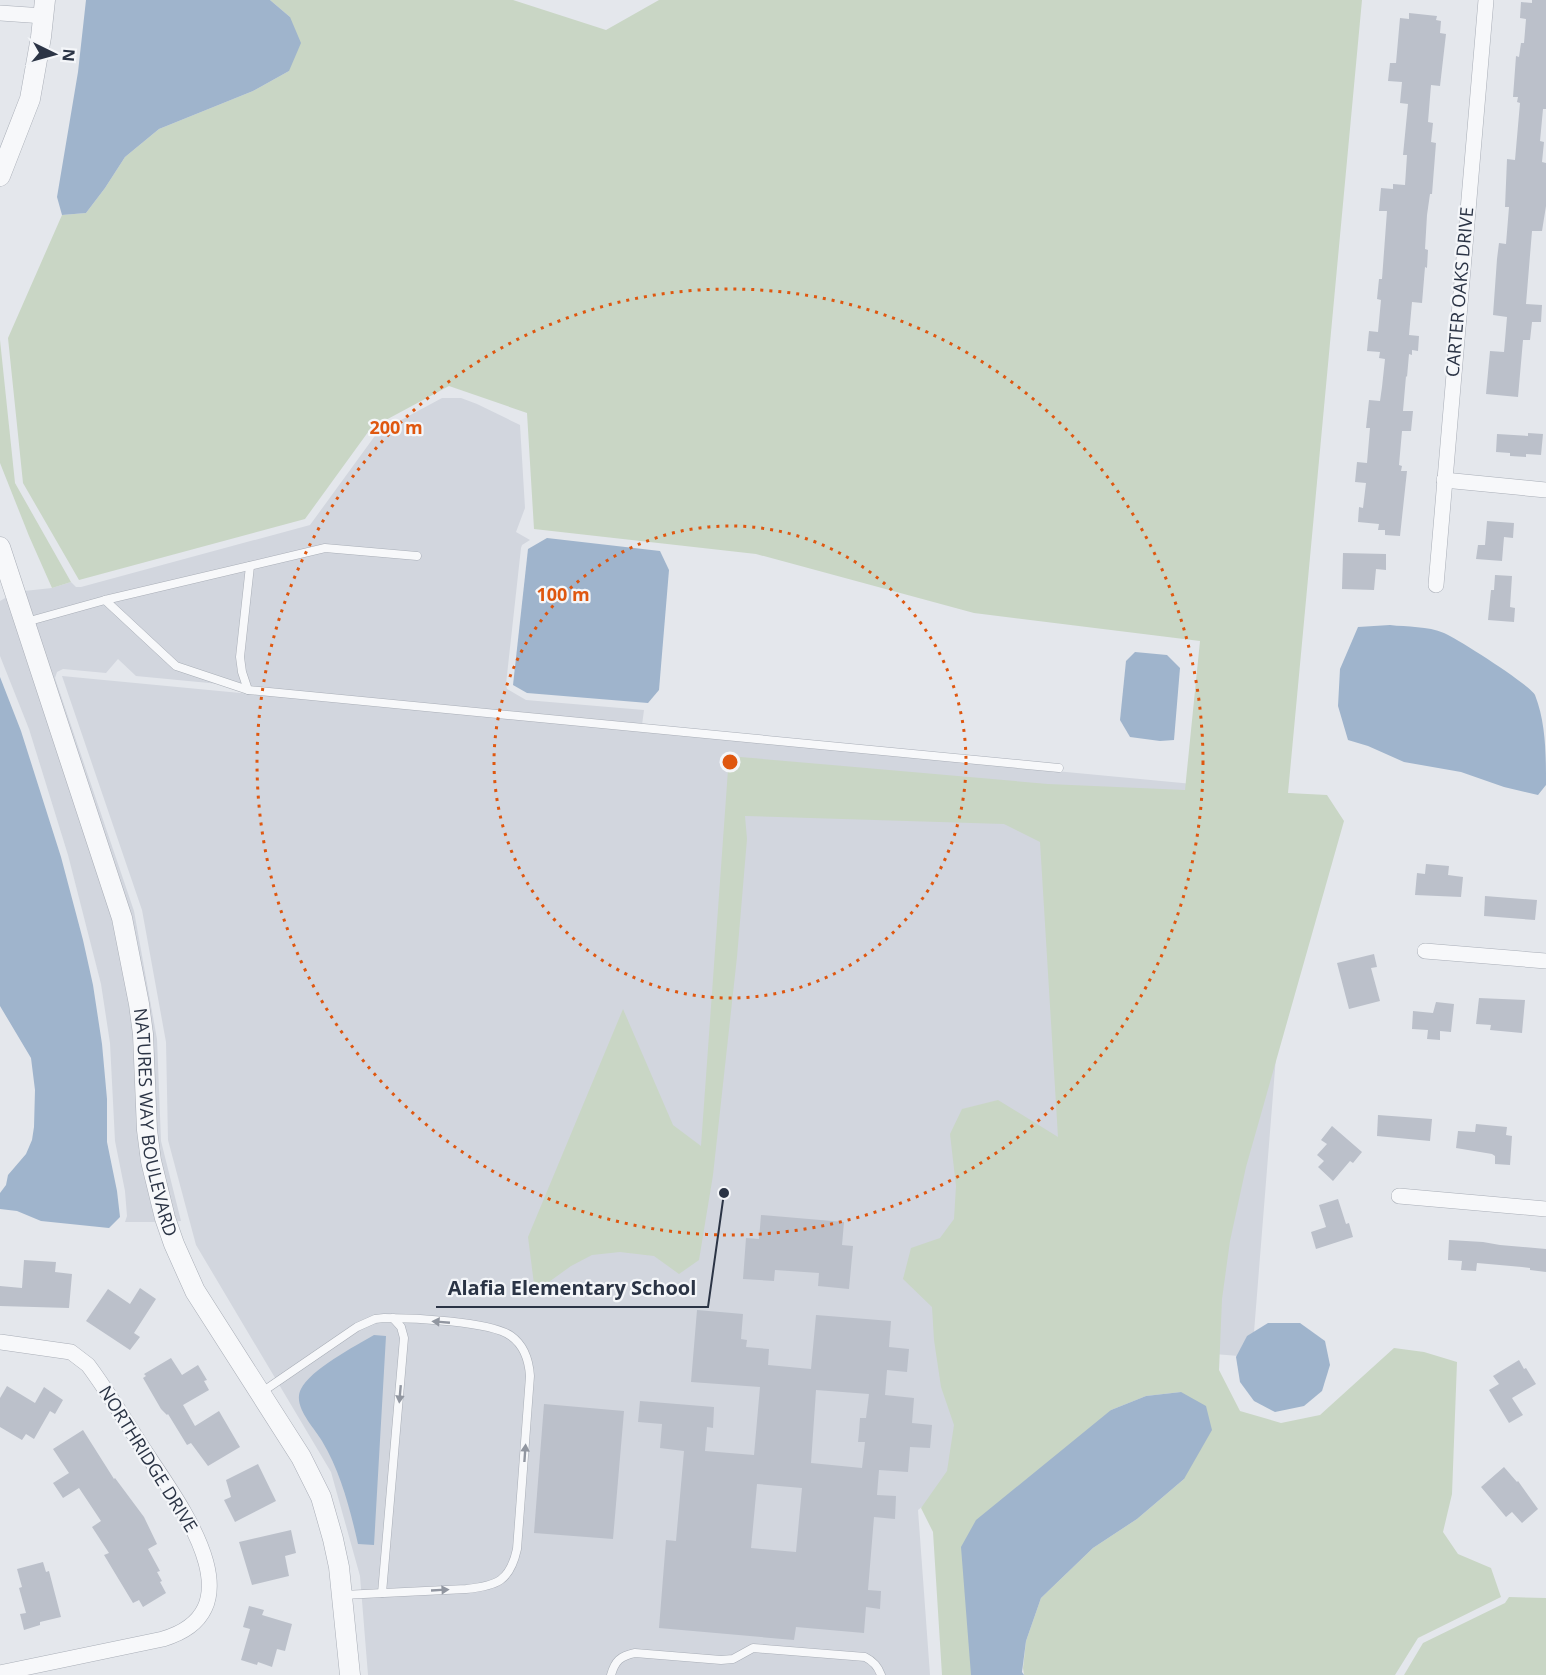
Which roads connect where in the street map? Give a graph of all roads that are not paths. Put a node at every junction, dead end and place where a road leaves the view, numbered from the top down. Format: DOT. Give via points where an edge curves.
graph roads {
  1 [pos="1486,0"];
  2 [pos="44,8"];
  3 [pos="0,13"];
  4 [pos="0,176"];
  5 [pos="1444,480"];
  6 [pos="1546,490"];
  7 [pos="0,547"];
  8 [pos="417,556"];
  9 [pos="250,566"];
  10 [pos="1436,585"];
  11 [pos="105,600"];
  12 [pos="26,622"];
  13 [pos="248,690"];
  14 [pos="1059,768"];
  15 [pos="1425,951"];
  16 [pos="1546,961"];
  17 [pos="1399,1196"];
  18 [pos="1546,1209"];
  19 [pos="393,1318"];
  20 [pos="0,1342"];
  21 [pos="260,1393"];
  22 [pos="382,1593"];
  23 [pos="343,1595"];
  24 [pos="0,1673"];
  25 [pos="350,1675"];
  26 [pos="611,1675"];
  27 [pos="881,1675"];
  1 -- 5 [label="street, CARTER OAKS DRIVE"];
  2 -- 3 [label="street"];
  2 -- 4 [label="street" via="30,99"];
  5 -- 6 [label="street"];
  5 -- 10 [label="street, CARTER OAKS DRIVE"];
  7 -- 12 [label="street, NATURES WAY BOULEVARD"];
  8 -- 9 [label="lane" via="326,549"];
  9 -- 11 [label="lane"];
  9 -- 13 [label="lane" via="240,657"];
  11 -- 12 [label="lane"];
  11 -- 13 [label="lane" via="176,666"];
  12 -- 21 [label="street, NATURES WAY BOULEVARD" via="124,927 142,1024 148,1140 165,1218 195,1291"];
  13 -- 14 [label="lane"];
  15 -- 16 [label="street"];
  17 -- 18 [label="street"];
  19 -- 21 [label="lane" via="375,1319 357,1327"];
  19 -- 22 [label="lane, one-way" via="404,1338"];
  22 -- 19 [label="lane, one-way" via="486,1587 496,1584 509,1571 517,1549 530,1376 524,1350 497,1329"];
  20 -- 24 [label="street, NORTHRIDGE DRIVE" via="71,1352 88,1365 186,1514 203,1551 209,1580 203,1610 180,1633"];
  21 -- 23 [label="street, NATURES WAY BOULEVARD" via="321,1497"];
  22 -- 23 [label="lane"];
  23 -- 25 [label="street, NATURES WAY BOULEVARD"];
  26 -- 27 [label="lane" via="616,1661 634,1653 721,1660 733,1659 753,1648 865,1658 873,1661"];
}
